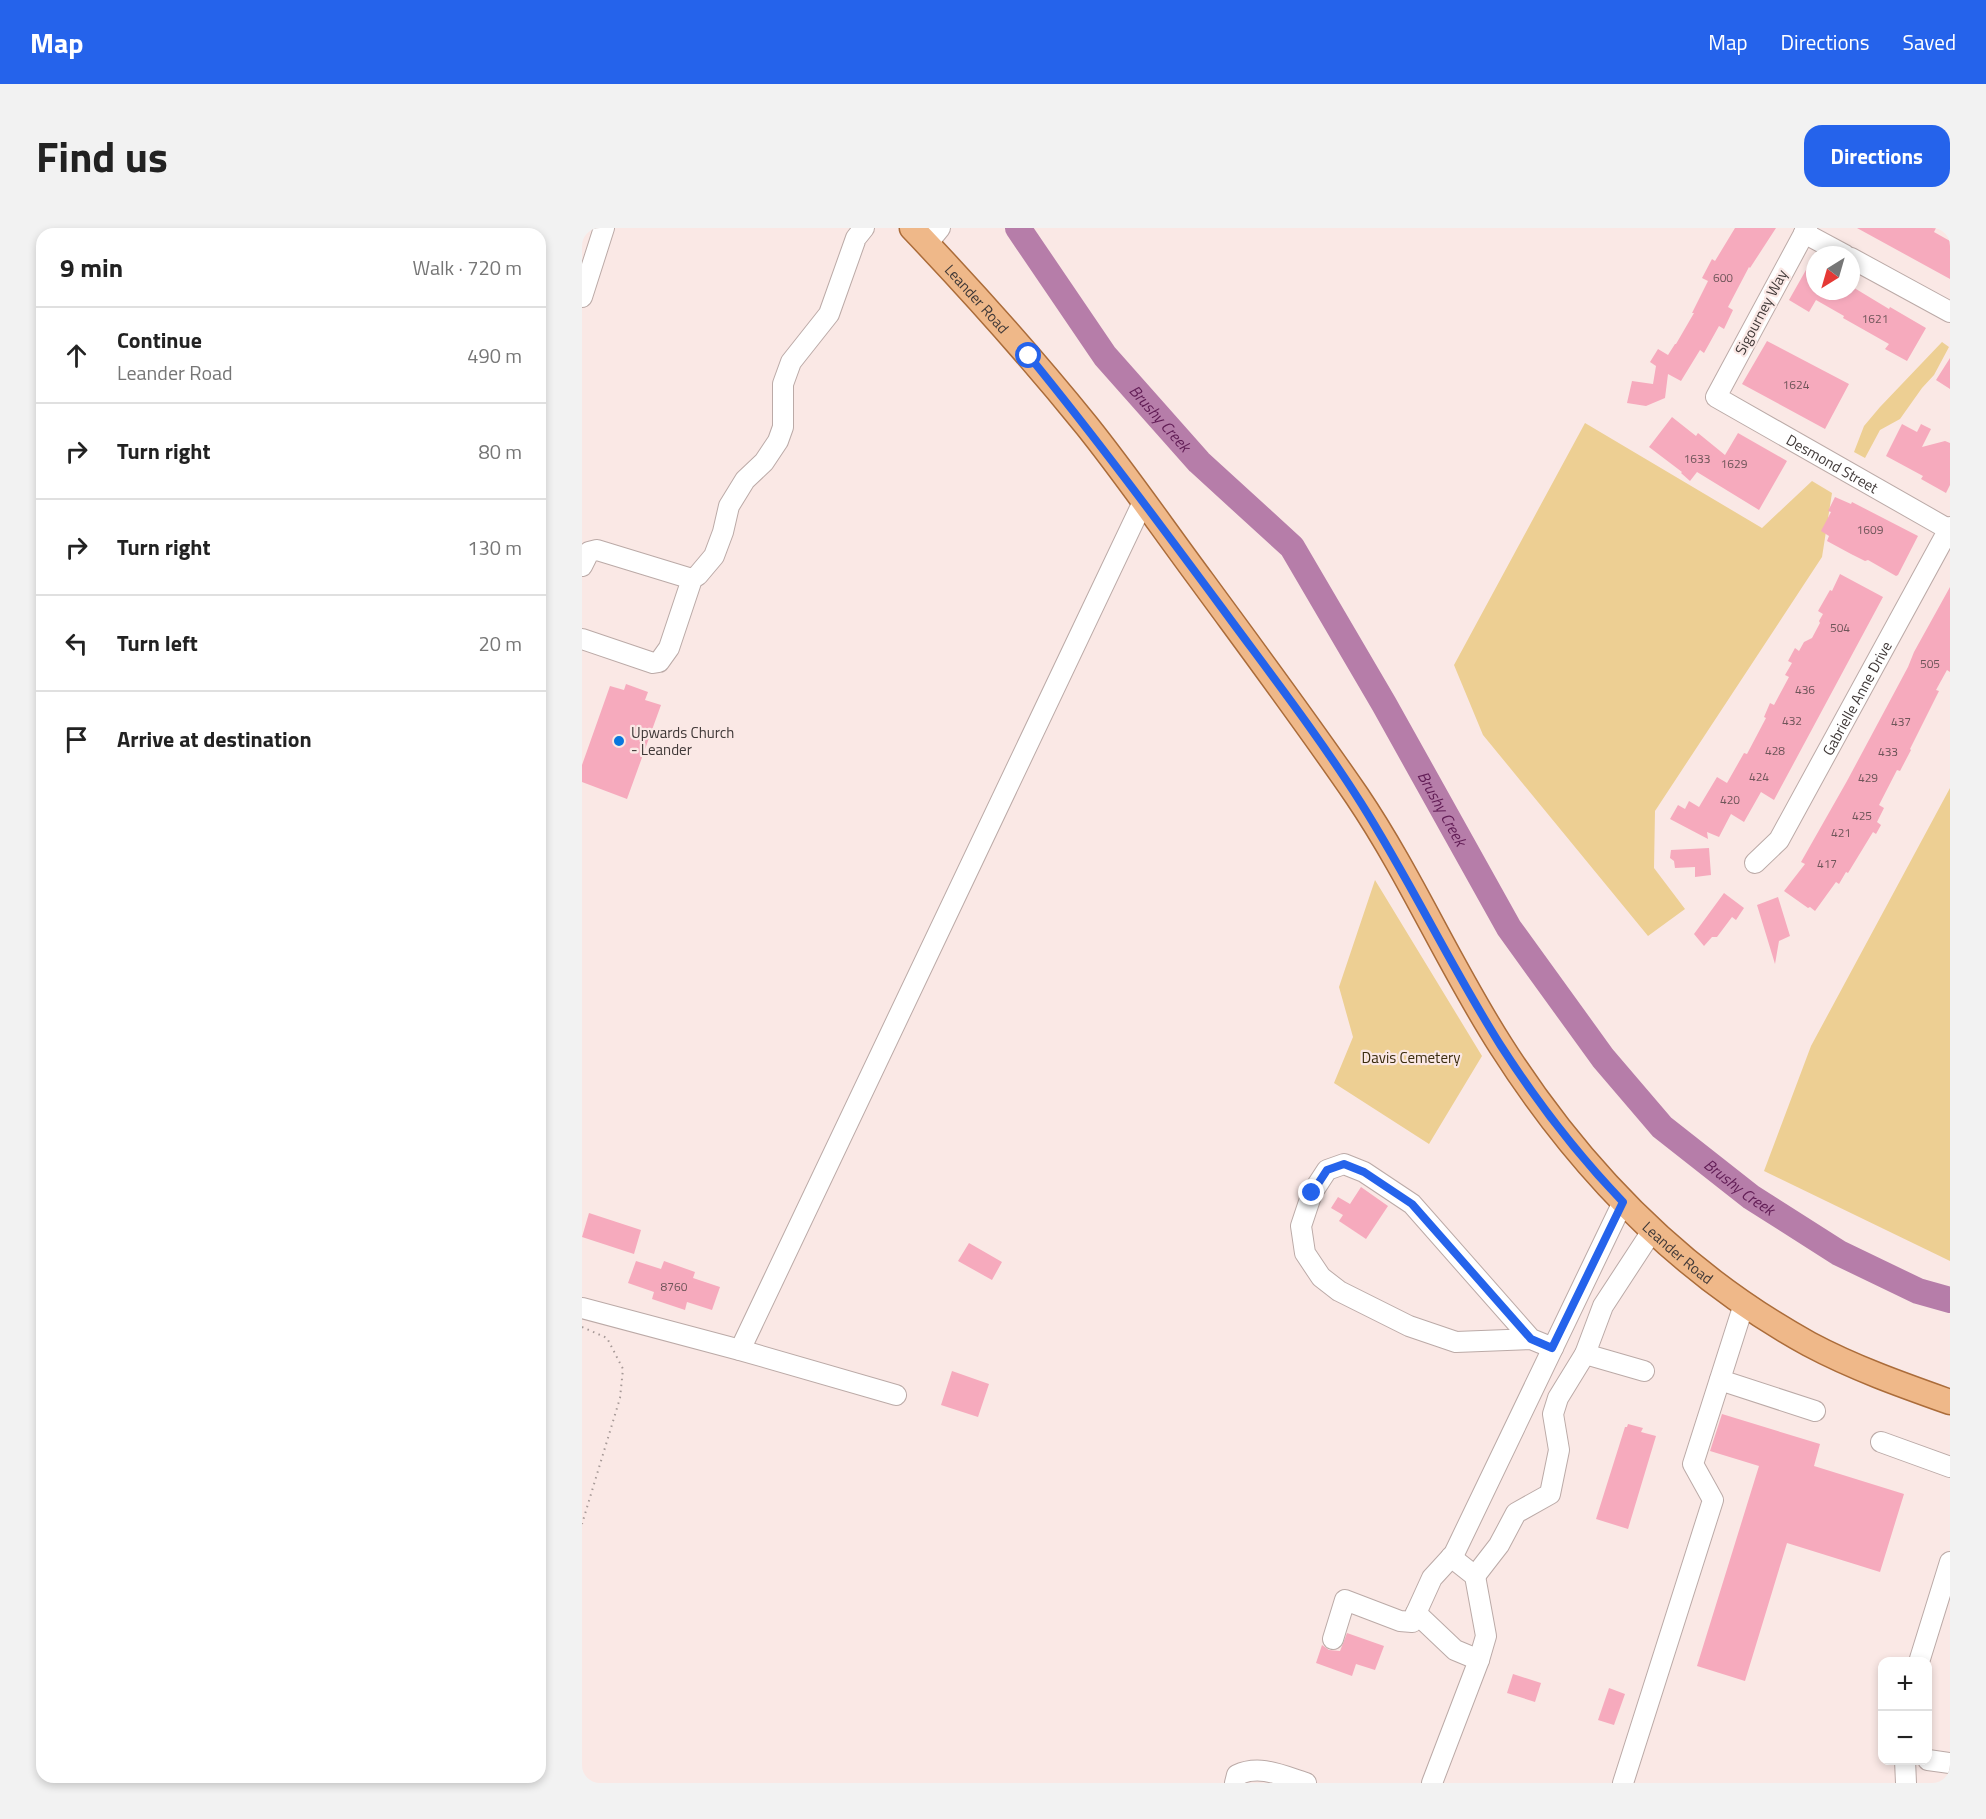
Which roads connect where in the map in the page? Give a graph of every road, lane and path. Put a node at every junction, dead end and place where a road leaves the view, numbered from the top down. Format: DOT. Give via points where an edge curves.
graph roads {
  1 [pos="604,228"];
  2 [pos="864,228"];
  3 [pos="1805,231"];
  4 [pos="926,233"];
  5 [pos="1830,246"];
  6 [pos="1860,263"];
  7 [pos="582,297"];
  8 [pos="1950,312"];
  9 [pos="1716,397"];
  10 [pos="1143,502"];
  11 [pos="1949,528"];
  12 [pos="582,566"];
  13 [pos="692,579"];
  14 [pos="582,639"];
  15 [pos="1755,863"];
  16 [pos="1623,1202"];
  17 [pos="1652,1232"];
  18 [pos="1744,1304"];
  19 [pos="582,1308"];
  20 [pos="582,1327"];
  21 [pos="1531,1339"];
  22 [pos="1552,1348"];
  23 [pos="740,1350"];
  24 [pos="1585,1354"];
  25 [pos="1644,1371"];
  26 [pos="1720,1380"];
  27 [pos="896,1395"];
  28 [pos="1950,1402"];
  29 [pos="1815,1411"];
  30 [pos="1881,1442"];
  31 [pos="1950,1467"];
  32 [pos="582,1524"];
  33 [pos="1451,1557"];
  34 [pos="1950,1562"];
  35 [pos="1475,1575"];
  36 [pos="1416,1613"];
  37 [pos="1333,1640"];
  38 [pos="1920,1657"];
  39 [pos="1479,1660"];
  40 [pos="1932,1761"];
  41 [pos="1950,1763"];
  42 [pos="1905,1765"];
  43 [pos="1235,1783"];
  44 [pos="1306,1783"];
  45 [pos="1432,1783"];
  46 [pos="1623,1783"];
  47 [pos="1906,1783"];
  1 -- 7 [label="street"];
  2 -- 13 [label="street" via="856,238 829,314 791,362 783,384 783,427 778,441 745,480 729,506 714,556"];
  3 -- 5 [label="street"];
  3 -- 9 [label="street, Sigourney Way"];
  4 -- 10 [label="main road, Leander Road" via="1090,430"];
  6 -- 8 [label="street"];
  9 -- 11 [label="street, Desmond Street"];
  10 -- 16 [label="main road, Leander Road" via="1360,801 1502,1047 1588,1166"];
  10 -- 23 [label="street"];
  11 -- 15 [label="street, Gabrielle Anne Drive" via="1779,840"];
  12 -- 13 [label="street" via="589,552 597,550"];
  13 -- 14 [label="street" via="669,648 659,662"];
  16 -- 17 [label="main road, Leander Road"];
  16 -- 22 [label="street"];
  17 -- 18 [label="main road, Leander Road"];
  17 -- 24 [label="street" via="1604,1306"];
  18 -- 26 [label="street"];
  18 -- 28 [label="main road, Leander Road" via="1810,1344 1866,1371"];
  19 -- 23 [label="street"];
  20 -- 32 [label="path" via="607,1338 623,1369 620,1398"];
  21 -- 21 [label="street" via="1456,1342 1409,1326 1339,1291 1321,1277 1305,1253 1301,1226 1312,1193 1327,1170 1344,1164 1364,1172 1412,1204"];
  21 -- 22 [label="street"];
  22 -- 33 [label="street"];
  23 -- 27 [label="street"];
  24 -- 25 [label="street"];
  24 -- 35 [label="street" via="1558,1398 1553,1414 1558,1450 1550,1494 1516,1513 1500,1545"];
  26 -- 29 [label="street"];
  26 -- 46 [label="street" via="1694,1464 1713,1500"];
  30 -- 31 [label="street"];
  33 -- 35 [label="street"];
  33 -- 36 [label="street" via="1432,1578"];
  34 -- 38 [label="street"];
  35 -- 39 [label="street" via="1486,1636"];
  36 -- 37 [label="street" via="1412,1622 1400,1621 1345,1600"];
  36 -- 39 [label="street" via="1455,1650"];
  39 -- 45 [label="street"];
  40 -- 41 [label="street"];
  42 -- 47 [label="street"];
  43 -- 44 [label="street" via="1237,1775 1259,1769"];
}
